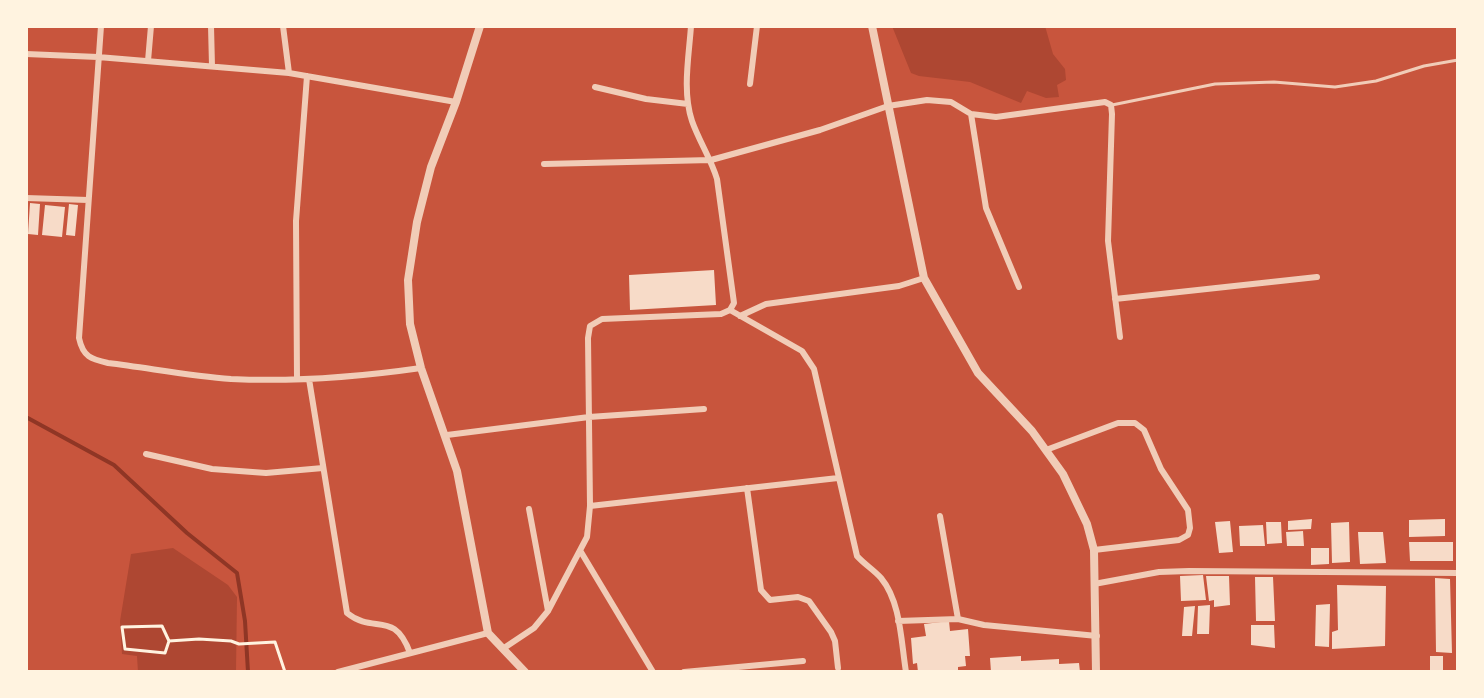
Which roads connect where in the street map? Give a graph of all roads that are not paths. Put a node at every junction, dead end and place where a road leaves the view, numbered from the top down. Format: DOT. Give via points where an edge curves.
graph roads {
  1 [pos="101,26"];
  2 [pos="151,26"];
  3 [pos="211,26"];
  4 [pos="283,26"];
  5 [pos="480,26"];
  6 [pos="691,26"];
  7 [pos="757,26"];
  8 [pos="872,26"];
  9 [pos="26,54"];
  10 [pos="98,57"];
  11 [pos="1458,60"];
  12 [pos="148,61"];
  13 [pos="212,66"];
  14 [pos="289,73"];
  15 [pos="307,76"];
  16 [pos="750,84"];
  17 [pos="595,87"];
  18 [pos="456,102"];
  19 [pos="688,104"];
  20 [pos="1111,105"];
  21 [pos="888,106"];
  22 [pos="971,114"];
  23 [pos="711,160"];
  24 [pos="544,164"];
  25 [pos="26,198"];
  26 [pos="88,200"];
  27 [pos="1317,277"];
  28 [pos="924,278"];
  29 [pos="1019,287"];
  30 [pos="1115,299"];
  31 [pos="730,310"];
  32 [pos="740,316"];
  33 [pos="1120,337"];
  34 [pos="421,368"];
  35 [pos="297,379"];
  36 [pos="309,379"];
  37 [pos="704,409"];
  38 [pos="589,417"];
  39 [pos="447,435"];
  40 [pos="1046,450"];
  41 [pos="146,454"];
  42 [pos="323,468"];
  43 [pos="838,478"];
  44 [pos="747,488"];
  45 [pos="590,506"];
  46 [pos="529,509"];
  47 [pos="940,516"];
  48 [pos="1094,550"];
  49 [pos="581,552"];
  50 [pos="1458,573"];
  51 [pos="1094,584"];
  52 [pos="548,611"];
  53 [pos="958,619"];
  54 [pos="898,621"];
  55 [pos="488,633"];
  56 [pos="1097,636"];
  57 [pos="504,648"];
  58 [pos="410,653"];
  59 [pos="803,661"];
  60 [pos="838,668"];
  61 [pos="357,670"];
  62 [pos="338,672"];
  63 [pos="525,672"];
  64 [pos="653,672"];
  65 [pos="684,672"];
  66 [pos="906,672"];
  67 [pos="1096,672"];
  1 -- 10 [label="street"];
  2 -- 12 [label="street"];
  3 -- 13 [label="street"];
  4 -- 14 [label="street"];
  5 -- 18 [label="street"];
  6 -- 19 [label="street"];
  7 -- 16 [label="street"];
  8 -- 21 [label="street"];
  9 -- 10 [label="street"];
  10 -- 12 [label="street"];
  10 -- 26 [label="street"];
  11 -- 20 [label="lane" via="1335,87 1215,84"];
  12 -- 13 [label="street"];
  13 -- 14 [label="street"];
  14 -- 15 [label="street"];
  15 -- 18 [label="street"];
  15 -- 35 [label="street" via="296,221"];
  17 -- 19 [label="street"];
  18 -- 34 [label="street" via="431,167 408,280 410,324"];
  19 -- 23 [label="street"];
  20 -- 22 [label="street" via="996,117"];
  20 -- 30 [label="street" via="1108,241"];
  21 -- 22 [label="street" via="951,102"];
  21 -- 23 [label="street"];
  21 -- 28 [label="street"];
  22 -- 29 [label="street" via="986,208"];
  23 -- 24 [label="street"];
  23 -- 31 [label="street" via="734,293"];
  25 -- 26 [label="street"];
  26 -- 35 [label="street" via="79,338 90,359 229,379"];
  27 -- 30 [label="street"];
  28 -- 32 [label="street" via="766,304"];
  28 -- 40 [label="street" via="978,373"];
  30 -- 33 [label="street"];
  31 -- 32 [label="street"];
  31 -- 38 [label="street" via="602,319 590,326"];
  32 -- 43 [label="street" via="808,359 818,382"];
  34 -- 36 [label="street"];
  34 -- 39 [label="street"];
  35 -- 36 [label="street"];
  36 -- 42 [label="street"];
  37 -- 38 [label="street"];
  38 -- 39 [label="street"];
  38 -- 45 [label="street"];
  39 -- 55 [label="street"];
  40 -- 48 [label="street" via="1087,524"];
  40 -- 48 [label="street" via="1118,423 1135,423 1144,430 1188,510 1188,535 1179,540"];
  41 -- 42 [label="street" via="212,469 266,473"];
  42 -- 58 [label="street" via="347,613 356,621 398,630"];
  43 -- 44 [label="street"];
  43 -- 54 [label="street" via="857,556 890,591"];
  44 -- 45 [label="street"];
  44 -- 60 [label="street" via="761,590 770,600 809,601 831,632"];
  45 -- 49 [label="street"];
  46 -- 52 [label="street"];
  47 -- 53 [label="street"];
  48 -- 51 [label="street"];
  49 -- 52 [label="street"];
  49 -- 64 [label="street"];
  50 -- 51 [label="street" via="1189,571"];
  51 -- 56 [label="street"];
  52 -- 57 [label="street" via="534,628"];
  53 -- 54 [label="street"];
  53 -- 56 [label="street"];
  54 -- 66 [label="street"];
  55 -- 57 [label="street"];
  55 -- 58 [label="street"];
  56 -- 67 [label="street"];
  57 -- 63 [label="street"];
  58 -- 61 [label="street"];
  59 -- 65 [label="street"];
  61 -- 62 [label="street"];
}
